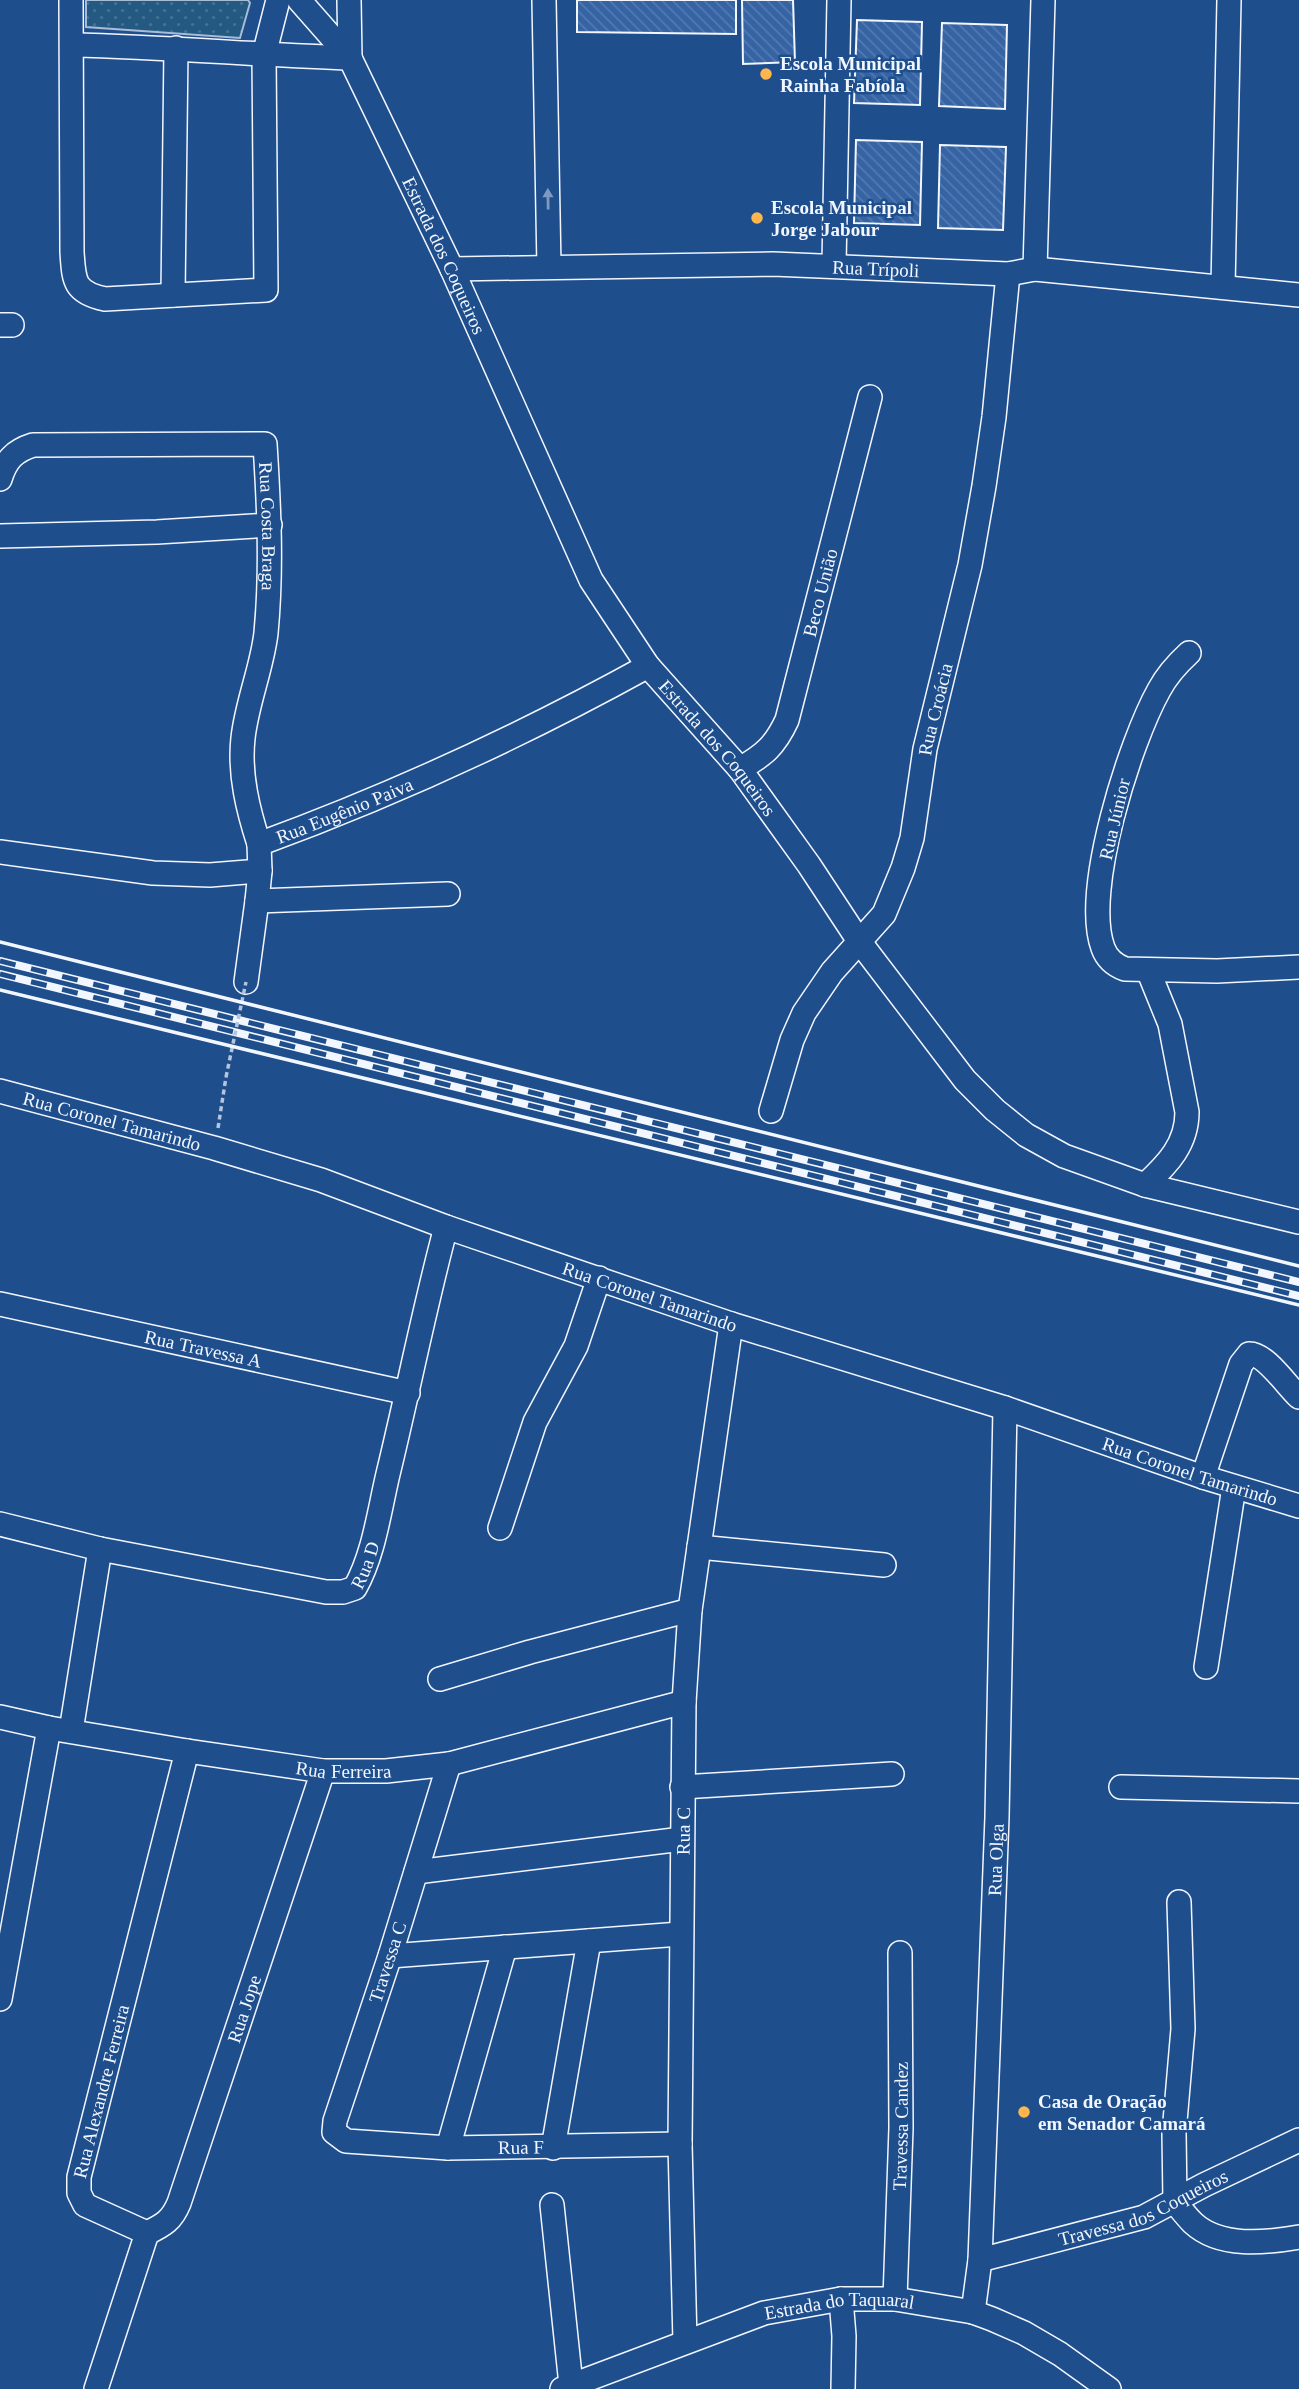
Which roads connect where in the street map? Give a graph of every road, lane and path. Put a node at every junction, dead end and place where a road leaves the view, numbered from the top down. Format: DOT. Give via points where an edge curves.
graph roads {
  1 [pos="71,0"];
  2 [pos="278,0"];
  3 [pos="299,0"];
  4 [pos="349,0"];
  5 [pos="544,0"];
  6 [pos="839,0"];
  7 [pos="1043,0"];
  8 [pos="1229,0"];
  9 [pos="73,45"];
  10 [pos="176,48"];
  11 [pos="264,55"];
  12 [pos="351,58"];
  13 [pos="834,265"];
  14 [pos="549,267"];
  15 [pos="452,269"];
  16 [pos="1035,270"];
  17 [pos="1008,274"];
  18 [pos="1223,287"];
  19 [pos="173,295"];
  20 [pos="1299,295"];
  21 [pos="870,397"];
  22 [pos="0,479"];
  23 [pos="270,526"];
  24 [pos="0,536"];
  25 [pos="1189,653"];
  26 [pos="648,666"];
  27 [pos="740,769"];
  28 [pos="259,844"];
  29 [pos="0,852"];
  30 [pos="260,871"];
  31 [pos="448,894"];
  32 [pos="257,901"];
  33 [pos="859,940"];
  34 [pos="1299,967"];
  35 [pos="1148,970"];
  36 [pos="246,982"];
  37 [pos="0,1091"];
  38 [pos="771,1111"];
  39 [pos="214,1148"];
  40 [pos="1145,1185"];
  41 [pos="1299,1222"];
  42 [pos="446,1227"];
  43 [pos="599,1278"];
  44 [pos="0,1304"];
  45 [pos="731,1324"];
  46 [pos="408,1392"];
  47 [pos="1299,1397"];
  48 [pos="1005,1408"];
  49 [pos="1203,1477"];
  50 [pos="1234,1487"];
  51 [pos="1299,1506"];
  52 [pos="0,1524"];
  53 [pos="500,1528"];
  54 [pos="699,1547"];
  55 [pos="100,1549"];
  56 [pos="884,1565"];
  57 [pos="691,1610"];
  58 [pos="1206,1667"];
  59 [pos="440,1678"];
  60 [pos="684,1702"];
  61 [pos="0,1717"];
  62 [pos="49,1728"];
  63 [pos="72,1731"];
  64 [pos="187,1751"];
  65 [pos="449,1764"];
  66 [pos="323,1771"];
  67 [pos="892,1774"];
  68 [pos="682,1787"];
  69 [pos="1121,1787"];
  70 [pos="1299,1791"];
  71 [pos="682,1839"];
  72 [pos="416,1872"];
  73 [pos="1179,1902"];
  74 [pos="681,1934"];
  75 [pos="589,1941"];
  76 [pos="505,1947"];
  77 [pos="900,1952"];
  78 [pos="390,1956"];
  79 [pos="0,1999"];
  80 [pos="1299,2140"];
  81 [pos="360,2142"];
  82 [pos="680,2144"];
  83 [pos="448,2148"];
  84 [pos="553,2148"];
  85 [pos="1175,2202"];
  86 [pos="552,2205"];
  87 [pos="147,2233"];
  88 [pos="1299,2237"];
  89 [pos="980,2260"];
  90 [pos="841,2299"];
  91 [pos="895,2299"];
  92 [pos="973,2312"];
  93 [pos="685,2342"];
  94 [pos="567,2387"];
  95 [pos="96,2389"];
  96 [pos="843,2389"];
  97 [pos="1109,2389"];
  1 -- 9 [label="street"];
  2 -- 11 [label="street"];
  3 -- 12 [label="street, Estrada dos Coqueiros"];
  4 -- 12 [label="street"];
  14 -- 5 [label="street, one-way"];
  6 -- 13 [label="street"];
  7 -- 16 [label="street"];
  8 -- 18 [label="street"];
  9 -- 10 [label="street"];
  9 -- 19 [label="street" via="75,280 85,293 105,299"];
  10 -- 11 [label="street"];
  10 -- 19 [label="street"];
  11 -- 12 [label="street"];
  11 -- 19 [label="street" via="266,290"];
  12 -- 15 [label="street, Estrada dos Coqueiros"];
  13 -- 14 [label="street, Rua Trípoli"];
  13 -- 17 [label="street, Rua Trípoli"];
  14 -- 15 [label="street, Rua Trípoli"];
  15 -- 26 [label="street, Estrada dos Coqueiros" via="591,580"];
  16 -- 17 [label="street, Rua Trípoli"];
  16 -- 18 [label="street, Rua Trípoli"];
  17 -- 33 [label="street, Rua Croácia" via="984,486 970,565 925,749 912,838 884,914"];
  18 -- 20 [label="street, Rua Trípoli"];
  21 -- 27 [label="street, Beco União" via="787,720 763,756"];
  22 -- 23 [label="street, Rua Costa Braga" via="9,458 33,445 265,444"];
  23 -- 24 [label="street"];
  23 -- 28 [label="street, Rua Costa Braga" via="265,635 243,739 244,787"];
  25 -- 35 [label="street, Rua Júnior" via="1170,671 1145,719 1120,786 1102,871 1103,948 1113,964"];
  26 -- 27 [label="street, Estrada dos Coqueiros"];
  26 -- 28 [label="street, Rua Eugênio Paiva" via="507,741"];
  27 -- 33 [label="street, Estrada dos Coqueiros"];
  28 -- 30 [label="street, Rua Eugênio Paiva"];
  29 -- 30 [label="street" via="153,873"];
  30 -- 32 [label="street, Rua Eugênio Paiva"];
  31 -- 32 [label="street"];
  32 -- 36 [label="street, Rua Eugênio Paiva"];
  33 -- 38 [label="street, Rua Croácia" via="804,1013"];
  33 -- 40 [label="street, Estrada dos Coqueiros" via="965,1080 995,1110 1026,1135 1064,1156"];
  34 -- 35 [label="street, Rua Júnior"];
  35 -- 40 [label="street" via="1170,1024 1187,1124 1173,1157"];
  36 -- 39 [label="path, bridge"];
  37 -- 39 [label="street, Rua Coronel Tamarindo"];
  39 -- 42 [label="street, Rua Coronel Tamarindo" via="321,1180"];
  40 -- 41 [label="street, Estrada dos Coqueiros"];
  42 -- 43 [label="street, Rua Coronel Tamarindo"];
  42 -- 46 [label="street, Rua D"];
  43 -- 45 [label="street, Rua Coronel Tamarindo"];
  43 -- 53 [label="street" via="576,1346 535,1422"];
  44 -- 46 [label="street, Rua Travessa A"];
  45 -- 48 [label="street, Rua Coronel Tamarindo"];
  45 -- 54 [label="street, Rua C"];
  46 -- 55 [label="street, Rua D" via="369,1554 355,1588 326,1591"];
  47 -- 49 [label="street" via="1257,1354 1245,1357"];
  48 -- 49 [label="street, Rua Coronel Tamarindo"];
  48 -- 89 [label="street, Rua Olga" via="997,1817"];
  49 -- 50 [label="street, Rua Coronel Tamarindo"];
  50 -- 51 [label="street, Rua Coronel Tamarindo"];
  50 -- 58 [label="street"];
  52 -- 55 [label="street, Rua D"];
  54 -- 56 [label="street"];
  54 -- 57 [label="street, Rua C"];
  55 -- 63 [label="street"];
  57 -- 59 [label="street"];
  57 -- 60 [label="street, Rua C"];
  60 -- 65 [label="street, Rua Ferreira"];
  60 -- 68 [label="street, Rua C"];
  61 -- 62 [label="street, Rua Ferreira"];
  62 -- 63 [label="street, Rua Ferreira"];
  62 -- 79 [label="street"];
  63 -- 64 [label="street, Rua Ferreira"];
  64 -- 66 [label="street, Rua Ferreira"];
  64 -- 87 [label="street, Rua Alexandre Ferreira" via="79,2177 85,2205"];
  65 -- 66 [label="street, Rua Ferreira"];
  65 -- 72 [label="street, Travessa C"];
  66 -- 87 [label="street, Rua Jope" via="180,2203 174,2217"];
  67 -- 68 [label="street"];
  68 -- 71 [label="street, Rua C"];
  69 -- 70 [label="street"];
  71 -- 72 [label="street"];
  71 -- 74 [label="street, Rua C"];
  72 -- 78 [label="street, Travessa C"];
  73 -- 85 [label="street" via="1183,2029 1172,2167"];
  74 -- 75 [label="street"];
  74 -- 82 [label="street, Rua C"];
  75 -- 76 [label="street"];
  75 -- 84 [label="street"];
  76 -- 78 [label="street"];
  76 -- 83 [label="street"];
  77 -- 91 [label="street, Travessa Candez" via="901,2128"];
  78 -- 81 [label="street, Travessa C" via="335,2121 334,2132 340,2138"];
  80 -- 85 [label="street, Travessa dos Coqueiros"];
  81 -- 83 [label="street, Rua F"];
  82 -- 84 [label="street, Rua F"];
  82 -- 93 [label="street, Rua C"];
  83 -- 84 [label="street, Rua F"];
  85 -- 88 [label="street" via="1193,2223 1229,2240"];
  85 -- 89 [label="street, Travessa dos Coqueiros" via="1144,2217"];
  86 -- 94 [label="street"];
  87 -- 95 [label="street"];
  89 -- 92 [label="street, Rua Olga"];
  90 -- 91 [label="street, Estrada do Taquaral"];
  90 -- 93 [label="street, Estrada do Taquaral" via="764,2314"];
  90 -- 96 [label="street"];
  91 -- 92 [label="street, Estrada do Taquaral"];
  92 -- 97 [label="street, Estrada do Taquaral" via="1024,2333"];
  93 -- 94 [label="street, Estrada do Taquaral"];
}
